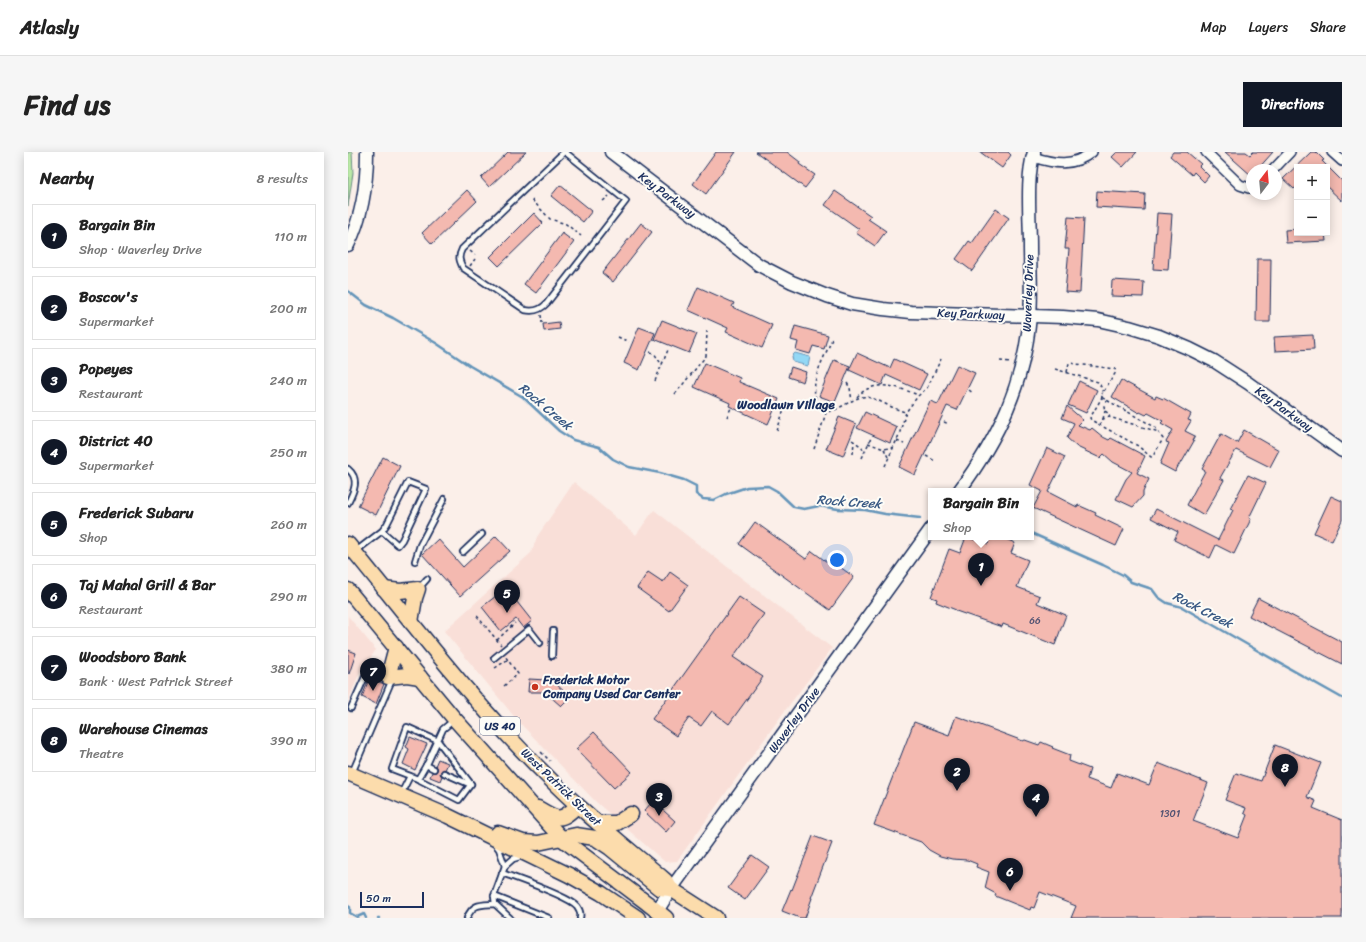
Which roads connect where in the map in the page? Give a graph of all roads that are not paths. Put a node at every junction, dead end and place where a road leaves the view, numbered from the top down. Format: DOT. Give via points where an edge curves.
graph roads {
  1 [pos="367,152"];
  2 [pos="565,152"];
  3 [pos="611,152"];
  4 [pos="1092,152"];
  5 [pos="1206,152"];
  6 [pos="1290,152"];
  7 [pos="1332,152"];
  8 [pos="1033,154"];
  9 [pos="1342,161"];
  10 [pos="1279,164"];
  11 [pos="1246,187"];
  12 [pos="348,245"];
  13 [pos="1030,315"];
  14 [pos="1342,451"];
  15 [pos="348,469"];
  16 [pos="961,488"];
  17 [pos="444,499"];
  18 [pos="348,502"];
  19 [pos="382,531"];
  20 [pos="928,533"];
  21 [pos="482,534"];
  22 [pos="351,548"];
  23 [pos="463,552"];
  24 [pos="415,561"];
  25 [pos="428,579"];
  26 [pos="384,589"];
  27 [pos="418,589"];
  28 [pos="351,595"];
  29 [pos="411,622"];
  30 [pos="553,631"];
  31 [pos="540,643"];
  32 [pos="396,647"];
  33 [pos="552,656"];
  34 [pos="494,658"];
  35 [pos="388,677"];
  36 [pos="420,677"];
  37 [pos="351,708"];
  38 [pos="456,719"];
  39 [pos="438,741"];
  40 [pos="426,765"];
  41 [pos="434,769"];
  42 [pos="444,773"];
  43 [pos="350,774"];
  44 [pos="410,776"];
  45 [pos="418,779"];
  46 [pos="471,784"];
  47 [pos="400,796"];
  48 [pos="527,802"];
  49 [pos="577,806"];
  50 [pos="448,816"];
  51 [pos="598,823"];
  52 [pos="479,832"];
  53 [pos="562,838"];
  54 [pos="626,848"];
  55 [pos="527,855"];
  56 [pos="505,866"];
  57 [pos="502,873"];
  58 [pos="671,889"];
  59 [pos="494,896"];
  60 [pos="495,904"];
  61 [pos="662,915"];
  62 [pos="467,918"];
  63 [pos="510,918"];
  64 [pos="549,918"];
  65 [pos="580,918"];
  66 [pos="638,918"];
  67 [pos="716,918"];
  1 -- 12 [label="street" via="365,186"];
  2 -- 2 [label="lane" via="462,249 459,255 463,268 529,311 543,307 626,201"];
  3 -- 13 [label="street, Key Parkway" via="759,265 827,296 852,304 897,311"];
  4 -- 8 [label="street" via="1085,158 1073,162 1048,162"];
  5 -- 11 [label="street" via="1240,185"];
  6 -- 10 [label="street"];
  7 -- 9 [label="street"];
  8 -- 13 [label="street, Waverley Drive" via="1030,184"];
  13 -- 14 [label="street, Key Parkway" via="1098,320 1159,336 1190,349 1248,383"];
  13 -- 16 [label="street, Waverley Drive" via="1019,374 1004,419 988,450"];
  15 -- 18 [label="lane" via="355,481"];
  17 -- 24 [label="lane" via="420,545"];
  19 -- 19 [label="lane" via="408,482 426,490 398,546"];
  19 -- 22 [label="lane"];
  20 -- 58 [label="street, Waverley Drive"];
  21 -- 23 [label="lane"];
  22 -- 26 [label="main road, West Patrick Street / US 40"];
  25 -- 27 [label="lane"];
  26 -- 27 [label="main road"];
  26 -- 29 [label="main road, West Patrick Street / US 40"];
  27 -- 29 [label="main road"];
  28 -- 32 [label="main road, US 40"];
  29 -- 49 [label="main road, West Patrick Street / US 40" via="476,700"];
  30 -- 33 [label="lane"];
  31 -- 34 [label="lane" via="529,629"];
  32 -- 35 [label="main road"];
  32 -- 36 [label="main road, US 40"];
  35 -- 36 [label="main road"];
  35 -- 37 [label="lane" via="365,677"];
  35 -- 43 [label="lane" via="391,682"];
  36 -- 38 [label="main road, US 40"];
  38 -- 39 [label="lane" via="443,729"];
  38 -- 48 [label="main road, US 40"];
  39 -- 40 [label="lane"];
  39 -- 44 [label="lane" via="407,727 392,769"];
  39 -- 46 [label="lane"];
  40 -- 41 [label="lane"];
  40 -- 45 [label="lane"];
  42 -- 46 [label="lane"];
  43 -- 47 [label="main road"];
  44 -- 45 [label="lane"];
  44 -- 47 [label="lane"];
  45 -- 46 [label="lane" via="459,800"];
  47 -- 50 [label="main road"];
  48 -- 49 [label="main road" via="552,817 566,816"];
  48 -- 53 [label="main road, US 40"];
  49 -- 51 [label="main road, West Patrick Street / US 40"];
  50 -- 52 [label="main road"];
  50 -- 53 [label="main road" via="523,842 538,843"];
  51 -- 54 [label="main road, West Patrick Street / US 40"];
  51 -- 54 [label="main road" via="617,823 631,814 624,830"];
  52 -- 55 [label="main road"];
  52 -- 56 [label="lane" via="499,849"];
  53 -- 58 [label="main road" via="576,835 595,838 659,888"];
  53 -- 61 [label="main road, US 40"];
  54 -- 58 [label="main road, West Patrick Street / US 40" via="665,880"];
  55 -- 56 [label="lane" via="513,859"];
  55 -- 66 [label="main road" via="569,874"];
  56 -- 57 [label="lane"];
  57 -- 59 [label="lane"];
  57 -- 65 [label="lane" via="563,897 576,905 580,910"];
  58 -- 61 [label="street, Waverley Drive"];
  58 -- 67 [label="main road, West Patrick Street / US 40"];
  59 -- 60 [label="lane"];
  59 -- 64 [label="lane"];
  60 -- 62 [label="lane" via="476,906"];
  60 -- 63 [label="lane"];
}
